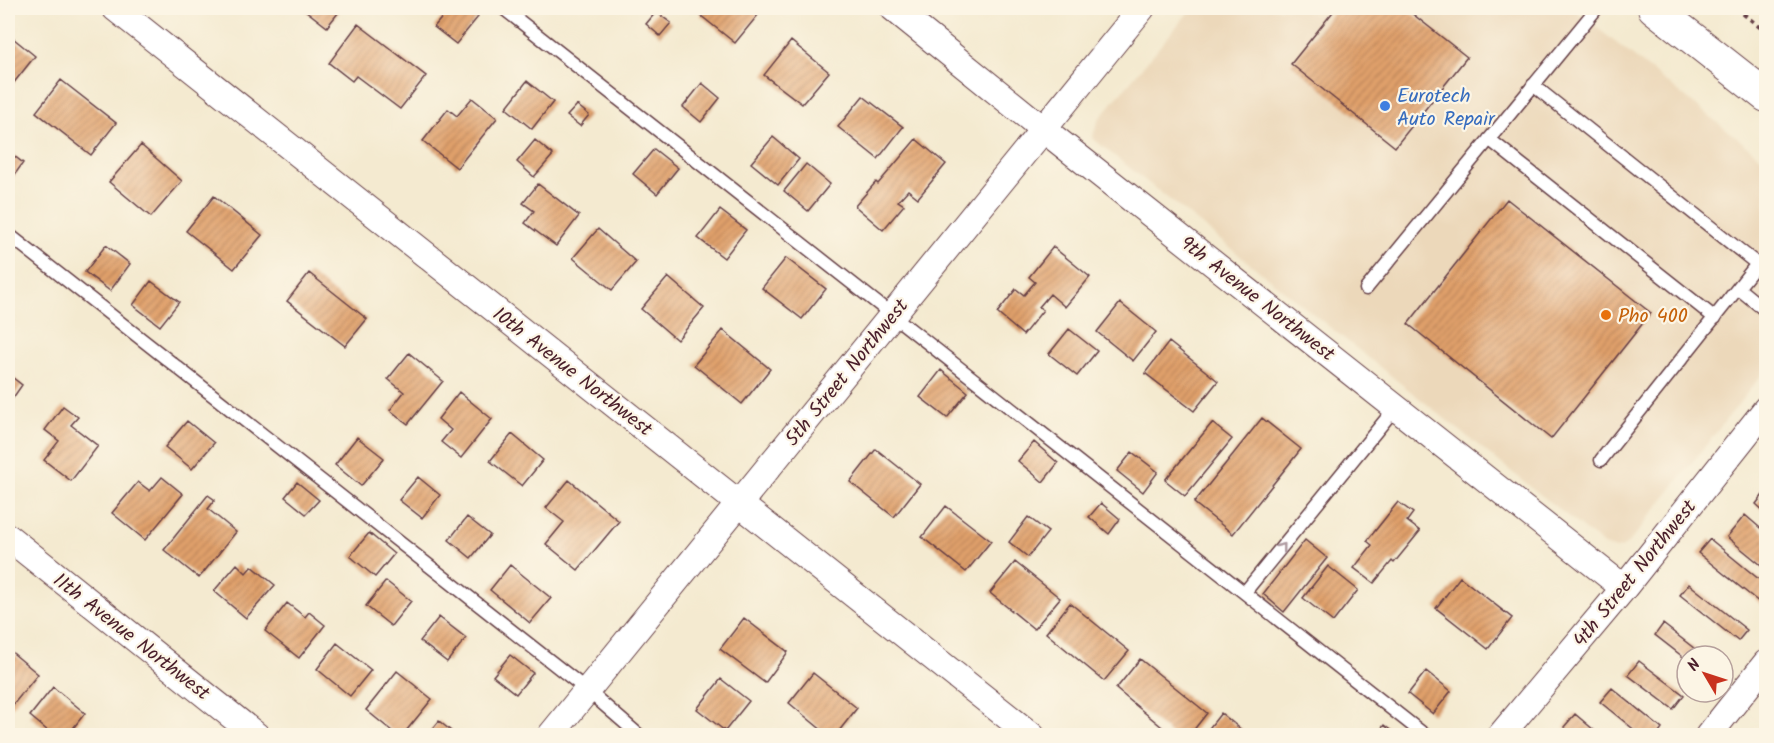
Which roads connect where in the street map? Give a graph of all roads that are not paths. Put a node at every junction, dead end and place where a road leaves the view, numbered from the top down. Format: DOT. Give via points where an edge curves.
graph roads {
  1 [pos="115,8"];
  2 [pos="503,8"];
  3 [pos="893,8"];
  4 [pos="1142,8"];
  5 [pos="1597,8"];
  6 [pos="1667,11"];
  7 [pos="1533,85"];
  8 [pos="1767,96"];
  9 [pos="1043,129"];
  10 [pos="1490,139"];
  11 [pos="8,234"];
  12 [pos="1738,288"];
  13 [pos="1366,289"];
  14 [pos="1767,311"];
  15 [pos="892,315"];
  16 [pos="1715,318"];
  17 [pos="1396,407"];
  18 [pos="1767,409"];
  19 [pos="1601,460"];
  20 [pos="739,503"];
  21 [pos="8,537"];
  22 [pos="1624,588"];
  23 [pos="1245,592"];
  24 [pos="1767,663"];
  25 [pos="587,690"];
  26 [pos="1758,692"];
  27 [pos="257,735"];
  28 [pos="550,735"];
  29 [pos="640,735"];
  30 [pos="1032,735"];
  31 [pos="1426,735"];
  32 [pos="1500,735"];
  33 [pos="1708,735"];
  1 -- 20 [label="street, 10th Avenue Northwest"];
  2 -- 15 [label="lane"];
  3 -- 9 [label="street, 9th Avenue Northwest"];
  4 -- 9 [label="street, 5th Street Northwest"];
  5 -- 7 [label="lane"];
  6 -- 8 [label="street"];
  7 -- 10 [label="lane"];
  7 -- 12 [label="lane" via="1757,264"];
  9 -- 15 [label="street, 5th Street Northwest"];
  9 -- 17 [label="street, 9th Avenue Northwest"];
  10 -- 13 [label="lane"];
  10 -- 16 [label="lane"];
  11 -- 25 [label="lane"];
  12 -- 14 [label="lane"];
  12 -- 16 [label="lane"];
  15 -- 20 [label="street, 5th Street Northwest"];
  15 -- 23 [label="lane"];
  16 -- 19 [label="lane"];
  17 -- 22 [label="street, 9th Avenue Northwest"];
  23 -- 17 [label="lane, one-way"];
  18 -- 22 [label="street, 4th Street Northwest"];
  20 -- 25 [label="street, 5th Street Northwest"];
  20 -- 30 [label="street, 10th Avenue Northwest"];
  21 -- 27 [label="street, 11th Avenue Northwest"];
  22 -- 32 [label="street, 4th Street Northwest"];
  23 -- 31 [label="lane"];
  24 -- 26 [label="street"];
  25 -- 28 [label="street, 5th Street Northwest"];
  25 -- 29 [label="lane"];
  26 -- 33 [label="street"];
}
